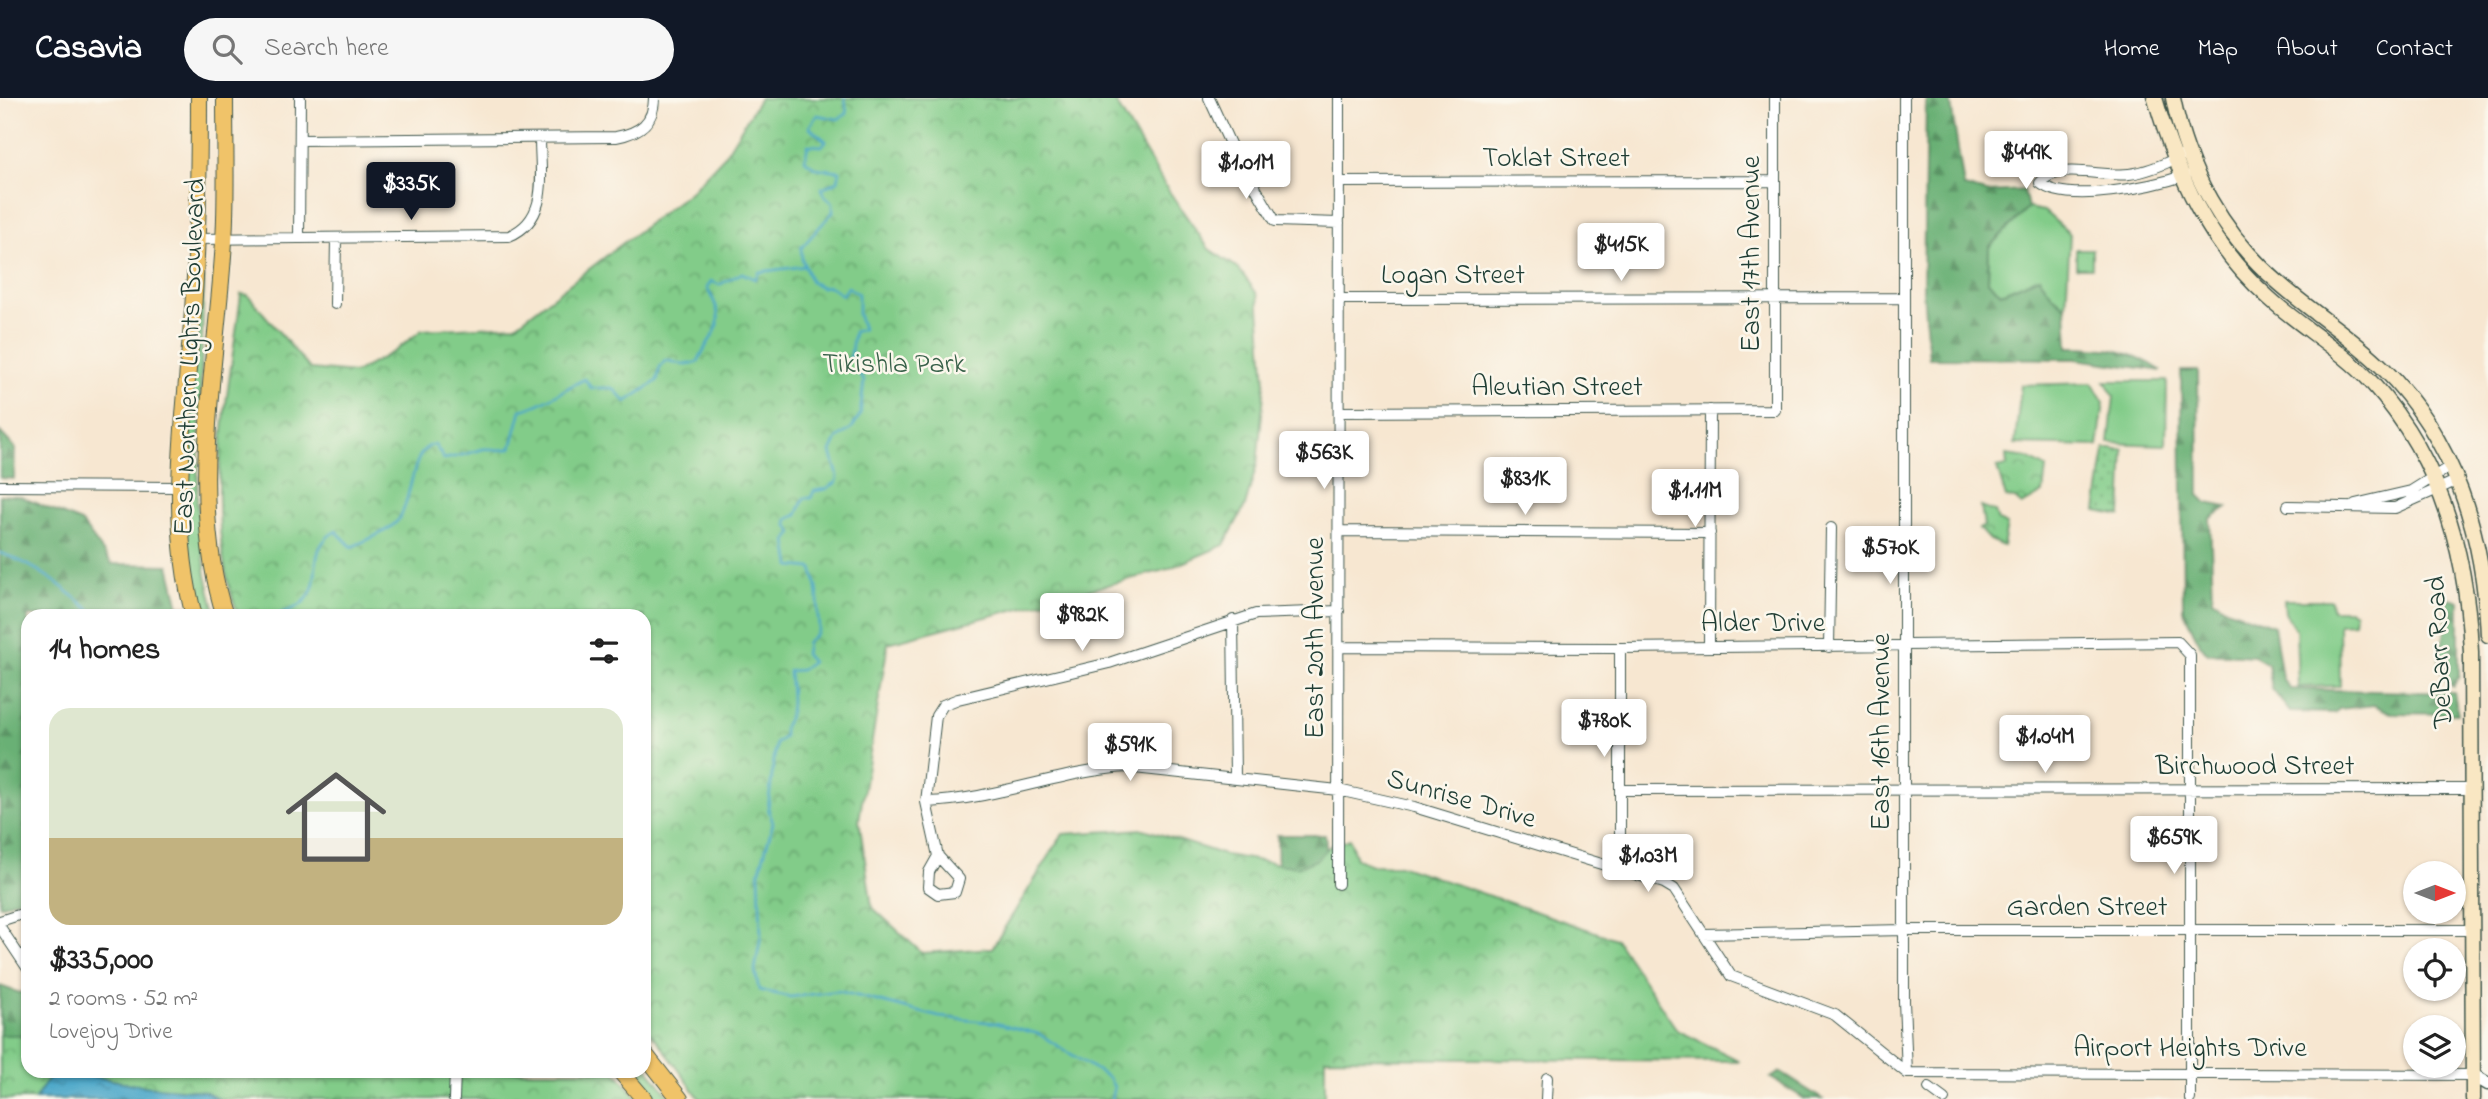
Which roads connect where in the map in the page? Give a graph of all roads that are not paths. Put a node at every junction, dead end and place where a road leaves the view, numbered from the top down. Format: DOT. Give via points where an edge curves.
graph roads {
  1 [pos="199,98"];
  2 [pos="225,98"];
  3 [pos="300,98"];
  4 [pos="654,98"];
  5 [pos="1209,98"];
  6 [pos="1339,98"];
  7 [pos="1775,98"];
  8 [pos="1904,98"];
  9 [pos="2155,98"];
  10 [pos="2173,98"];
  11 [pos="540,138"];
  12 [pos="300,140"];
  13 [pos="2181,156"];
  14 [pos="2188,174"];
  15 [pos="1774,181"];
  16 [pos="1339,182"];
  17 [pos="1339,223"];
  18 [pos="299,238"];
  19 [pos="336,238"];
  20 [pos="198,239"];
  21 [pos="224,239"];
  22 [pos="1774,298"];
  23 [pos="1904,298"];
  24 [pos="1339,299"];
  25 [pos="335,304"];
  26 [pos="1710,410"];
  27 [pos="1775,410"];
  28 [pos="1339,412"];
  29 [pos="2451,466"];
  30 [pos="2458,480"];
  31 [pos="2436,484"];
  32 [pos="0,486"];
  33 [pos="179,487"];
  34 [pos="2288,506"];
  35 [pos="1831,528"];
  36 [pos="1339,531"];
  37 [pos="1710,533"];
  38 [pos="193,609"];
  39 [pos="223,609"];
  40 [pos="1339,611"];
  41 [pos="1233,620"];
  42 [pos="2488,635"];
  43 [pos="1905,644"];
  44 [pos="1339,647"];
  45 [pos="1709,647"];
  46 [pos="1829,647"];
  47 [pos="1620,648"];
  48 [pos="1235,777"];
  49 [pos="1906,789"];
  50 [pos="2470,789"];
  51 [pos="1338,790"];
  52 [pos="1620,790"];
  53 [pos="2189,790"];
  54 [pos="926,802"];
  55 [pos="938,856"];
  56 [pos="1620,870"];
  57 [pos="1338,884"];
  58 [pos="21,914"];
  59 [pos="0,921"];
  60 [pos="0,927"];
  61 [pos="1905,930"];
  62 [pos="2471,930"];
  63 [pos="2189,932"];
  64 [pos="1703,934"];
  65 [pos="21,958"];
  66 [pos="651,1063"];
  67 [pos="1907,1073"];
  68 [pos="2190,1073"];
  69 [pos="2488,1073"];
  70 [pos="2473,1075"];
  71 [pos="455,1078"];
  72 [pos="626,1078"];
  73 [pos="1547,1078"];
  74 [pos="2488,1084"];
  75 [pos="1929,1088"];
  76 [pos="454,1099"];
  77 [pos="644,1099"];
  78 [pos="680,1099"];
  79 [pos="1546,1099"];
  80 [pos="1944,1099"];
  81 [pos="2190,1099"];
  82 [pos="2473,1099"];
  1 -- 20 [label="main road, East Northern Lights Boulevard"];
  2 -- 21 [label="main road, East Northern Lights Boulevard"];
  3 -- 12 [label="street"];
  4 -- 11 [label="street" via="645,127 630,135"];
  5 -- 17 [label="street" via="1275,221"];
  6 -- 16 [label="street, East 20th Avenue"];
  7 -- 15 [label="street, East 17th Avenue"];
  8 -- 23 [label="street, East 16th Avenue"];
  9 -- 13 [label="main road, DeBarr Road"];
  10 -- 13 [label="main road, DeBarr Road"];
  11 -- 12 [label="street"];
  11 -- 19 [label="street" via="541,200 536,214 520,232 509,236"];
  12 -- 18 [label="street"];
  13 -- 14 [label="main road, DeBarr Road"];
  13 -- 14 [label="street" via="2129,174 2058,172 2039,183 2053,192 2111,190"];
  14 -- 29 [label="main road, DeBarr Road" via="2247,252 2384,369 2417,410"];
  14 -- 31 [label="main road, DeBarr Road" via="2214,236 2256,286 2371,382 2408,428"];
  15 -- 16 [label="street, Toklat Street"];
  15 -- 22 [label="street, East 17th Avenue"];
  16 -- 17 [label="street, East 20th Avenue"];
  17 -- 24 [label="street, East 20th Avenue"];
  18 -- 19 [label="street"];
  18 -- 21 [label="street"];
  19 -- 25 [label="street"];
  20 -- 21 [label="street"];
  20 -- 33 [label="main road, East Northern Lights Boulevard"];
  21 -- 39 [label="main road, East Northern Lights Boulevard" via="207,494 212,566"];
  22 -- 23 [label="street, Logan Street"];
  22 -- 24 [label="street, Logan Street"];
  22 -- 27 [label="street, East 17th Avenue"];
  23 -- 43 [label="street, East 16th Avenue"];
  24 -- 28 [label="street, East 20th Avenue"];
  26 -- 27 [label="street, Aleutian Street"];
  26 -- 28 [label="street, Aleutian Street"];
  26 -- 37 [label="street"];
  28 -- 36 [label="street, East 20th Avenue"];
  29 -- 30 [label="main road, DeBarr Road"];
  29 -- 31 [label="street"];
  30 -- 31 [label="street"];
  30 -- 42 [label="main road, DeBarr Road" via="2476,531"];
  31 -- 34 [label="street" via="2344,506"];
  31 -- 50 [label="main road, DeBarr Road" via="2455,536 2468,599"];
  32 -- 33 [label="street"];
  33 -- 38 [label="main road, East Northern Lights Boulevard" via="180,539"];
  35 -- 46 [label="street"];
  36 -- 37 [label="street"];
  36 -- 40 [label="street, East 20th Avenue"];
  37 -- 45 [label="street"];
  40 -- 41 [label="street" via="1256,614"];
  40 -- 44 [label="street, East 20th Avenue"];
  41 -- 48 [label="street"];
  41 -- 54 [label="street" via="1109,663 943,705 936,716"];
  43 -- 46 [label="street, Alder Drive"];
  43 -- 49 [label="street, East 16th Avenue"];
  43 -- 53 [label="street, Alder Drive" via="2168,641 2185,646 2190,655"];
  44 -- 47 [label="street, Alder Drive"];
  44 -- 51 [label="street, East 20th Avenue"];
  45 -- 46 [label="street, Alder Drive"];
  45 -- 47 [label="street, Alder Drive"];
  47 -- 52 [label="street"];
  48 -- 51 [label="street, Sunrise Drive"];
  48 -- 54 [label="street, Sunrise Drive" via="1125,767"];
  49 -- 52 [label="street, Birchwood Street"];
  49 -- 53 [label="street, Birchwood Street"];
  49 -- 61 [label="street, East 16th Avenue"];
  50 -- 53 [label="street, Birchwood Street"];
  50 -- 62 [label="main road, DeBarr Road"];
  51 -- 56 [label="street, Sunrise Drive" via="1414,807"];
  51 -- 57 [label="street, East 20th Avenue"];
  52 -- 56 [label="street"];
  53 -- 63 [label="street"];
  54 -- 55 [label="street"];
  56 -- 64 [label="street, Sunrise Drive" via="1674,889"];
  58 -- 59 [label="street"];
  60 -- 65 [label="street"];
  61 -- 63 [label="street, Garden Street"];
  61 -- 64 [label="street, Garden Street"];
  61 -- 67 [label="street, East 16th Avenue"];
  62 -- 63 [label="street, Garden Street"];
  62 -- 70 [label="main road, DeBarr Road"];
  63 -- 68 [label="street"];
  64 -- 67 [label="street, Sunrise Drive" via="1731,976 1824,1009"];
  66 -- 78 [label="main road"];
  67 -- 68 [label="street, Airport Heights Drive"];
  68 -- 70 [label="street, Airport Heights Drive"];
  68 -- 81 [label="street"];
  69 -- 70 [label="street, Airport Heights Drive"];
  70 -- 74 [label="street"];
  70 -- 82 [label="main road, DeBarr Road"];
  71 -- 76 [label="street"];
  72 -- 77 [label="main road"];
  73 -- 79 [label="street"];
  75 -- 80 [label="street"];
}
